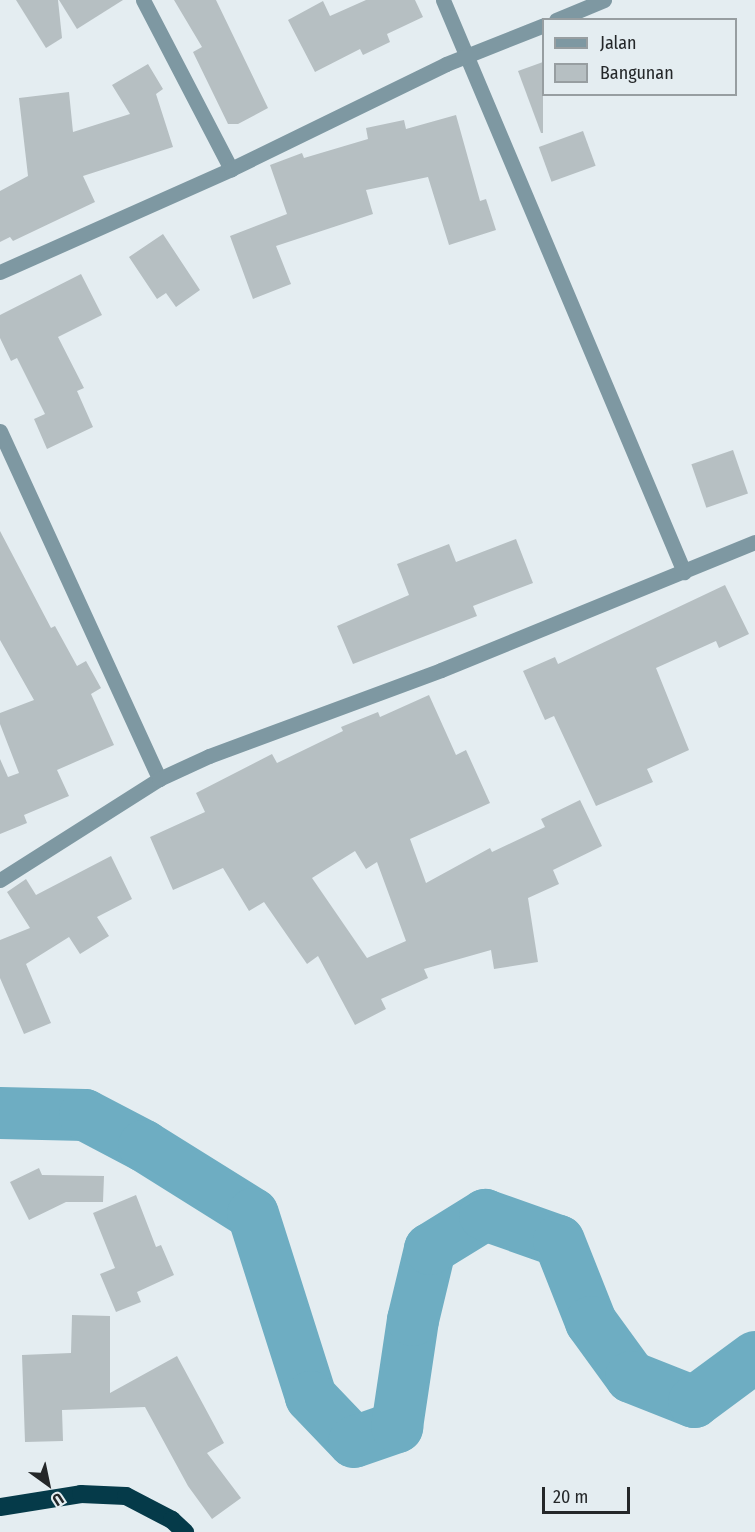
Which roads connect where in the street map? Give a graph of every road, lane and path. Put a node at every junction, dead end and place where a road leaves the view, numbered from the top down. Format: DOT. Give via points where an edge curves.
graph roads {
  1 [pos="143,0"];
  2 [pos="443,0"];
  3 [pos="604,0"];
  4 [pos="561,18"];
  5 [pos="542,25"];
  6 [pos="465,57"];
  7 [pos="231,169"];
  8 [pos="0,272"];
  9 [pos="0,431"];
  10 [pos="755,542"];
  11 [pos="684,572"];
  12 [pos="159,778"];
  13 [pos="0,880"];
  14 [pos="0,1507"];
  15 [pos="185,1532"];
  1 -- 7 [label="street"];
  2 -- 6 [label="street"];
  3 -- 4 [label="street"];
  5 -- 6 [label="street"];
  6 -- 7 [label="street"];
  6 -- 11 [label="street"];
  7 -- 8 [label="street"];
  9 -- 12 [label="street"];
  10 -- 11 [label="street"];
  11 -- 12 [label="street"];
  12 -- 13 [label="street"];
  14 -- 15 [label="highway" via="81,1494 126,1496 172,1520"];
}
